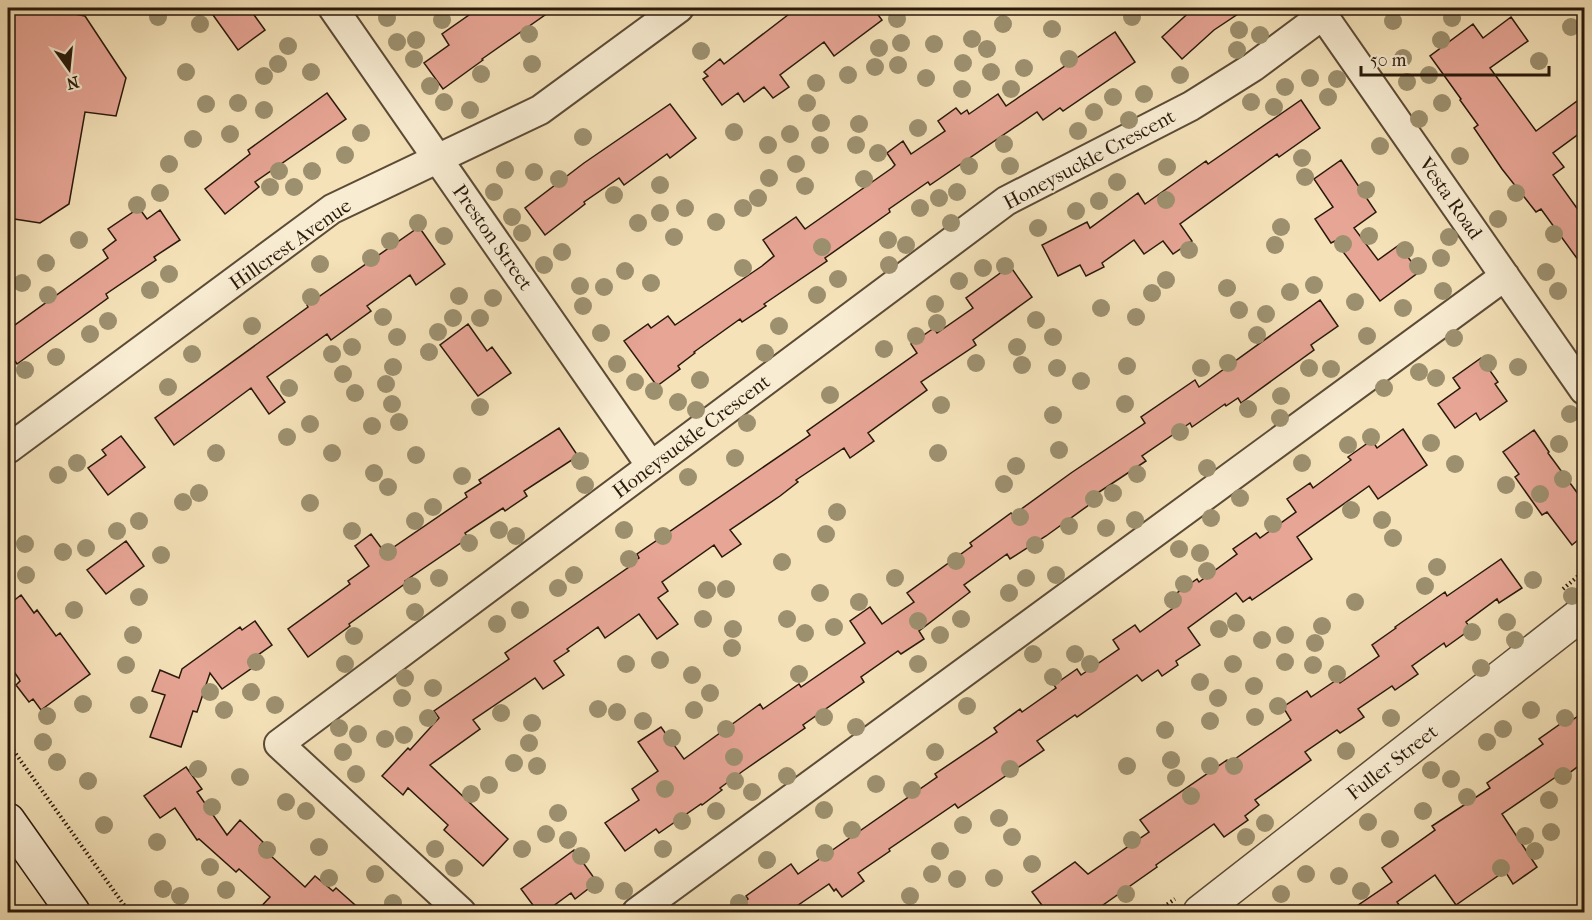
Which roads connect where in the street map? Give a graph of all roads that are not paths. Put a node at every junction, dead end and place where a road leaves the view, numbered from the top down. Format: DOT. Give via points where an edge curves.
graph roads {
  1 [pos="333,8"];
  2 [pos="679,8"];
  3 [pos="1321,11"];
  4 [pos="438,158"];
  5 [pos="1505,276"];
  6 [pos="1584,390"];
  7 [pos="8,449"];
  8 [pos="651,466"];
  9 [pos="1584,612"];
  10 [pos="8,820"];
  11 [pos="74,912"];
  12 [pos="461,912"];
  13 [pos="637,912"];
  14 [pos="1200,912"];
  1 -- 4 [label="street, Preston Street"];
  2 -- 4 [label="street, Hillcrest Avenue" via="540,110"];
  3 -- 5 [label="street, Vesta Road"];
  3 -- 8 [label="street, Honeysuckle Crescent" via="1253,67 1191,106 1006,201"];
  4 -- 7 [label="street, Hillcrest Avenue" via="332,209"];
  4 -- 8 [label="street, Preston Street"];
  5 -- 6 [label="street, Vesta Road"];
  5 -- 13 [label="street"];
  8 -- 12 [label="street, Honeysuckle Crescent" via="279,744"];
  9 -- 14 [label="street, Fuller Street"];
  10 -- 11 [label="street"];
}
